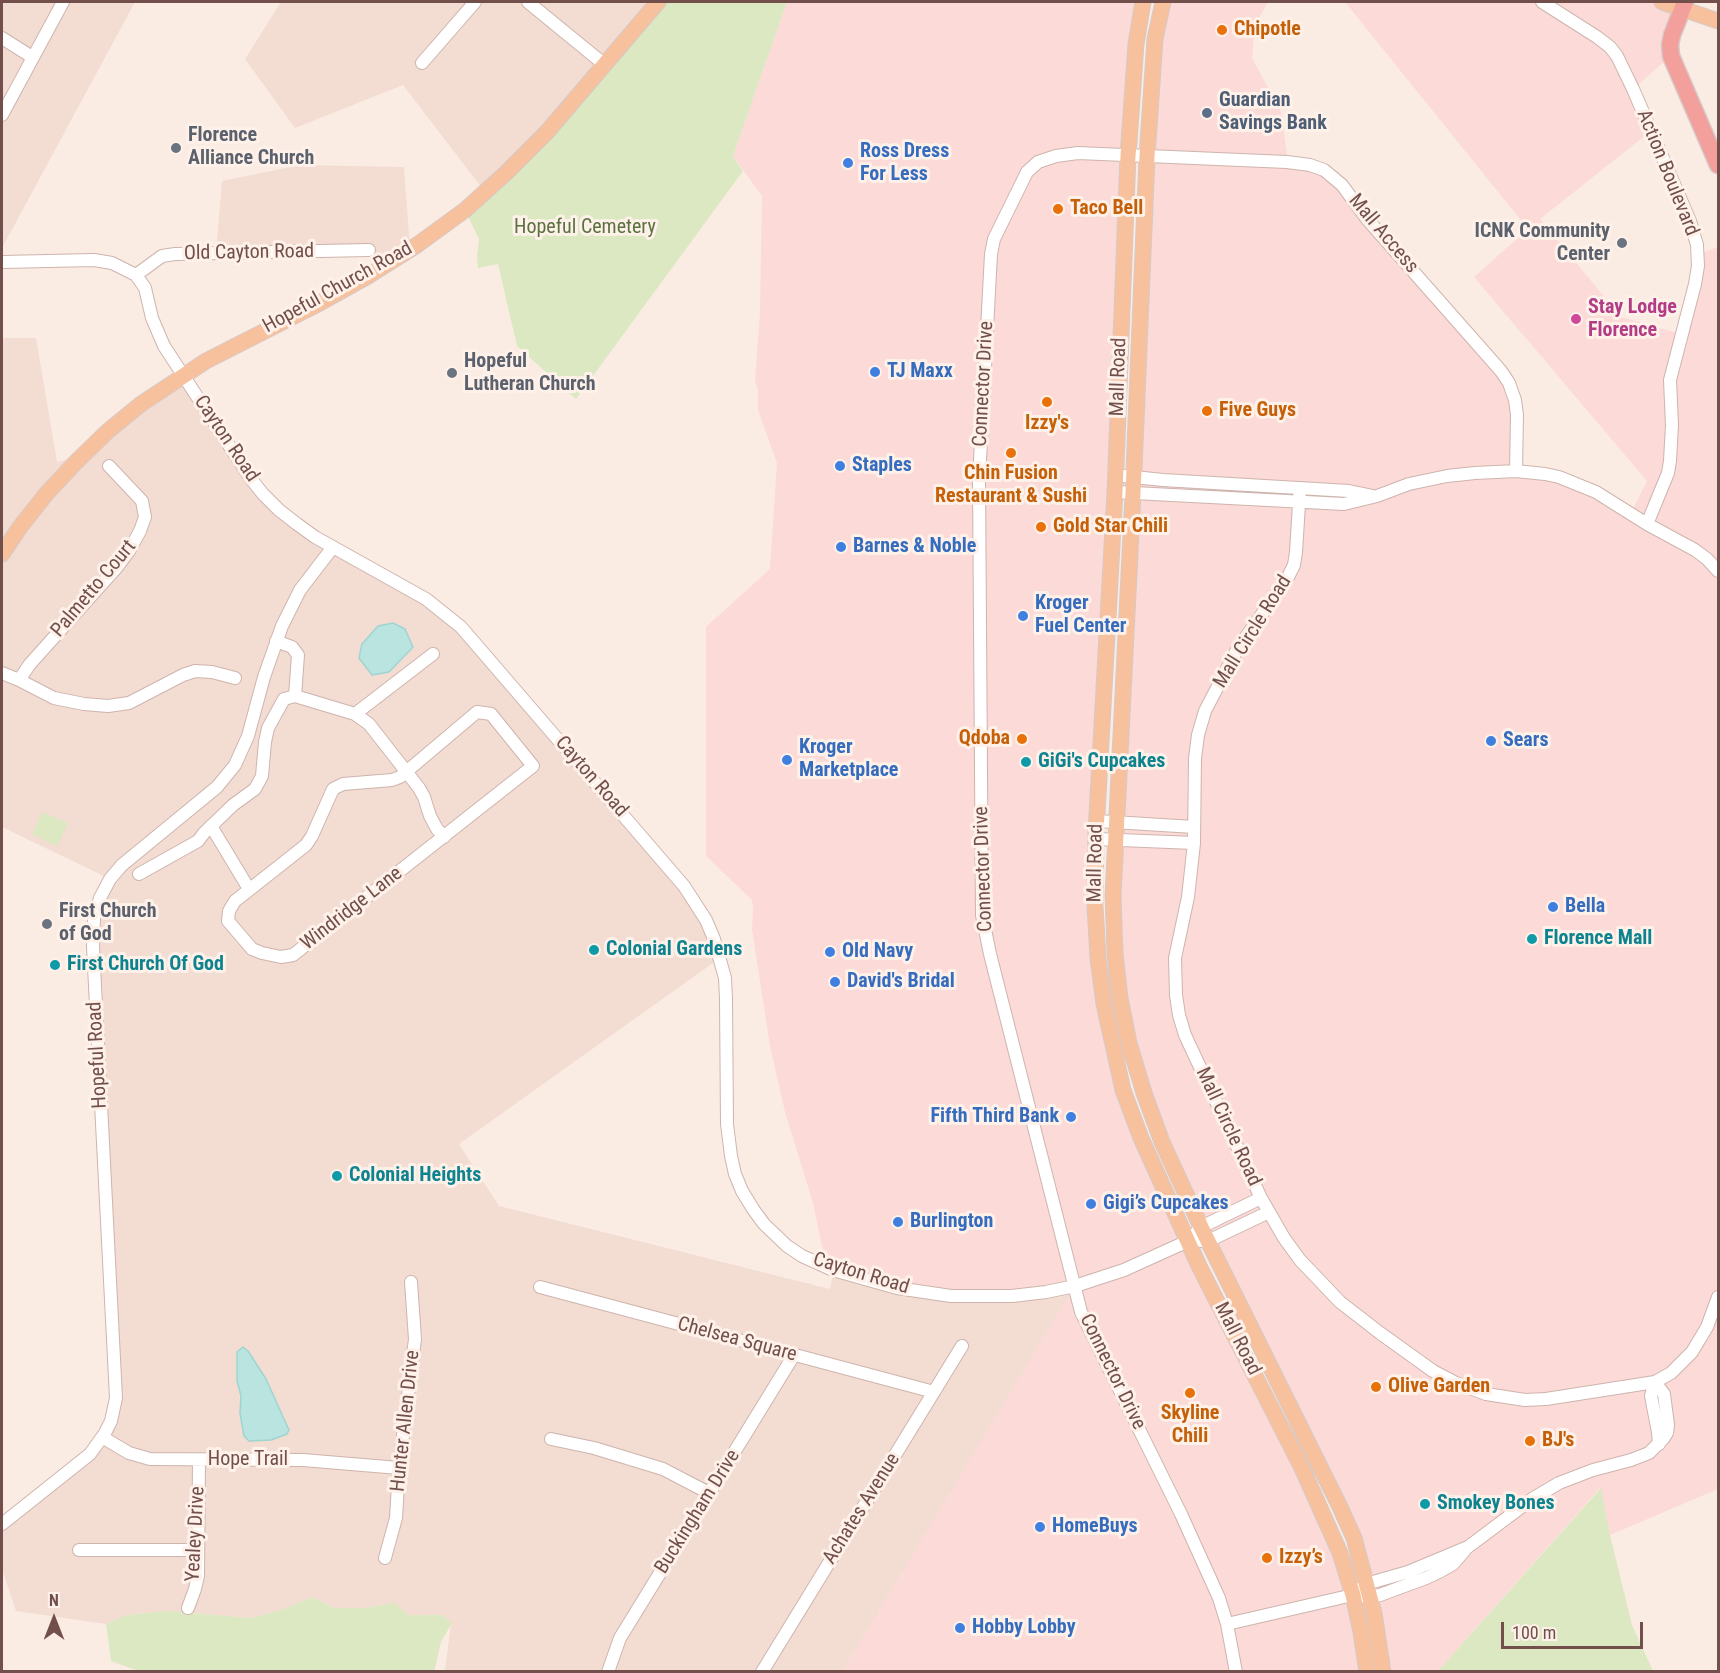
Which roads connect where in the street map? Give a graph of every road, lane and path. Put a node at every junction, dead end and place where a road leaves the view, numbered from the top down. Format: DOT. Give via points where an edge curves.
graph roads {
  1 [pos="63,2"];
  2 [pos="475,2"];
  3 [pos="528,2"];
  4 [pos="658,2"];
  5 [pos="1143,2"];
  6 [pos="1163,2"];
  7 [pos="1542,2"];
  8 [pos="1662,2"];
  9 [pos="1683,5"];
  10 [pos="1719,21"];
  11 [pos="2,39"];
  12 [pos="32,57"];
  13 [pos="422,63"];
  14 [pos="605,65"];
  15 [pos="2,115"];
  16 [pos="1128,156"];
  17 [pos="1147,157"];
  18 [pos="1719,165"];
  19 [pos="369,250"];
  20 [pos="2,262"];
  21 [pos="136,275"];
  22 [pos="183,375"];
  23 [pos="109,466"];
  24 [pos="1516,471"];
  25 [pos="1115,476"];
  26 [pos="1134,477"];
  27 [pos="1299,488"];
  28 [pos="1115,492"];
  29 [pos="1133,494"];
  30 [pos="1377,496"];
  31 [pos="1299,502"];
  32 [pos="1647,524"];
  33 [pos="333,547"];
  34 [pos="2,554"];
  35 [pos="1719,571"];
  36 [pos="276,641"];
  37 [pos="433,654"];
  38 [pos="2,673"];
  39 [pos="235,678"];
  40 [pos="19,680"];
  41 [pos="295,696"];
  42 [pos="355,714"];
  43 [pos="406,771"];
  44 [pos="1097,821"];
  45 [pos="1117,823"];
  46 [pos="211,826"];
  47 [pos="1194,827"];
  48 [pos="444,837"];
  49 [pos="1096,839"];
  50 [pos="1116,840"];
  51 [pos="1194,843"];
  52 [pos="139,874"];
  53 [pos="249,889"];
  54 [pos="1261,1198"];
  55 [pos="1269,1212"];
  56 [pos="1201,1227"];
  57 [pos="1188,1241"];
  58 [pos="1208,1241"];
  59 [pos="411,1282"];
  60 [pos="1075,1286"];
  61 [pos="540,1287"];
  62 [pos="1719,1297"];
  63 [pos="962,1346"];
  64 [pos="794,1355"];
  65 [pos="1655,1382"];
  66 [pos="934,1392"];
  67 [pos="102,1437"];
  68 [pos="551,1439"];
  69 [pos="199,1460"];
  70 [pos="399,1468"];
  71 [pos="709,1492"];
  72 [pos="2,1524"];
  73 [pos="79,1550"];
  74 [pos="198,1550"];
  75 [pos="385,1558"];
  76 [pos="1368,1591"];
  77 [pos="1353,1594"];
  78 [pos="188,1608"];
  79 [pos="1227,1624"];
  80 [pos="608,1671"];
  81 [pos="762,1671"];
  82 [pos="1236,1671"];
  83 [pos="1366,1671"];
  84 [pos="1383,1671"];
  1 -- 12 [label="street"];
  2 -- 13 [label="street"];
  3 -- 14 [label="street"];
  4 -- 14 [label="main road, Hopeful Church Road"];
  5 -- 16 [label="main road, Mall Road"];
  6 -- 17 [label="main road, Mall Road" via="1155,39"];
  7 -- 32 [label="street, Action Boulevard" via="1597,36 1617,56 1697,245 1695,284 1670,380 1668,473"];
  8 -- 9 [label="main road"];
  9 -- 10 [label="main road"];
  9 -- 18 [label="highway" via="1672,35 1671,56"];
  11 -- 12 [label="street"];
  12 -- 15 [label="street"];
  14 -- 22 [label="main road, Hopeful Church Road" via="527,153 417,245 316,305"];
  16 -- 17 [label="street, Mall Access"];
  16 -- 25 [label="main road, Mall Road"];
  16 -- 60 [label="street, Connector Drive" via="1078,153 1038,162 1028,172 994,239 979,479 982,915"];
  17 -- 24 [label="street, Mall Access" via="1287,162 1317,167 1342,185 1367,219 1502,371 1515,400"];
  17 -- 26 [label="main road, Mall Road"];
  19 -- 21 [label="street, Old Cayton Road" via="175,254 162,256"];
  20 -- 21 [label="street" via="94,260 112,263"];
  21 -- 22 [label="street, Cayton Road" via="145,288 164,346"];
  22 -- 33 [label="street, Cayton Road" via="263,494 297,524"];
  22 -- 34 [label="main road, Hopeful Church Road" via="133,410 77,461 20,526"];
  23 -- 40 [label="street, Palmetto Court" via="142,501 145,517 140,531 117,567"];
  24 -- 30 [label="street" via="1443,477"];
  24 -- 32 [label="street" via="1575,482"];
  25 -- 26 [label="street"];
  25 -- 28 [label="main road, Mall Road"];
  26 -- 27 [label="street"];
  26 -- 29 [label="main road, Mall Road"];
  27 -- 30 [label="street"];
  27 -- 31 [label="street, Mall Circle Road"];
  28 -- 29 [label="street"];
  28 -- 44 [label="main road, Mall Road"];
  29 -- 31 [label="street"];
  29 -- 45 [label="main road, Mall Road"];
  30 -- 31 [label="street" via="1344,504"];
  31 -- 47 [label="street, Mall Circle Road" via="1294,565 1238,648 1205,711 1195,758"];
  32 -- 35 [label="street" via="1695,550"];
  33 -- 36 [label="street, Hopeful Road" via="300,590"];
  33 -- 60 [label="street, Cayton Road" via="426,599 461,627 696,902 714,939 724,978 731,1156 742,1191 775,1236 826,1268 924,1293 1012,1296"];
  36 -- 41 [label="street" via="292,647 298,655"];
  36 -- 67 [label="street, Hopeful Road" via="248,736 235,765 217,787 122,865 110,879 94,918 116,1386 111,1421"];
  37 -- 42 [label="street"];
  38 -- 40 [label="street"];
  39 -- 40 [label="street" via="195,671 129,703 108,706 54,698"];
  41 -- 42 [label="street"];
  41 -- 46 [label="street" via="282,701 268,728 262,776 255,789"];
  42 -- 43 [label="street" via="369,724"];
  43 -- 48 [label="street"];
  43 -- 48 [label="street, Windridge Lane" via="477,712 491,714 532,766"];
  43 -- 53 [label="street, Windridge Lane" via="392,780 337,786 306,845"];
  44 -- 45 [label="street"];
  44 -- 49 [label="main road, Mall Road"];
  45 -- 47 [label="street"];
  45 -- 50 [label="main road, Mall Road"];
  46 -- 52 [label="street" via="198,842"];
  46 -- 53 [label="street"];
  47 -- 51 [label="street, Mall Circle Road"];
  48 -- 53 [label="street, Windridge Lane" via="293,955 281,957 252,949 228,921 235,901"];
  49 -- 50 [label="street"];
  49 -- 57 [label="main road, Mall Road" via="1098,958 1112,1045 1141,1138"];
  50 -- 51 [label="street"];
  50 -- 56 [label="main road, Mall Road" via="1115,954 1129,1043 1162,1142"];
  51 -- 54 [label="street, Mall Circle Road" via="1175,958 1179,1014 1185,1035"];
  54 -- 55 [label="street, Mall Circle Road"];
  54 -- 56 [label="street"];
  55 -- 58 [label="street"];
  55 -- 65 [label="street, Mall Circle Road" via="1300,1260 1340,1302 1433,1371 1456,1383 1486,1394 1525,1400"];
  56 -- 57 [label="street"];
  56 -- 58 [label="main road, Mall Road"];
  57 -- 58 [label="street"];
  57 -- 60 [label="street, Cayton Road" via="1124,1270"];
  57 -- 77 [label="main road, Mall Road" via="1302,1468 1340,1553"];
  58 -- 76 [label="main road, Mall Road" via="1340,1507 1354,1538"];
  59 -- 70 [label="street, Hunter Allen Drive" via="415,1339"];
  60 -- 79 [label="street, Connector Drive" via="1085,1321 1181,1514"];
  61 -- 64 [label="street, Chelsea Square"];
  62 -- 65 [label="street, Mall Circle Road" via="1692,1352 1671,1373"];
  63 -- 66 [label="street, Achates Avenue"];
  64 -- 66 [label="street, Chelsea Square"];
  64 -- 71 [label="street, Buckingham Drive"];
  65 -- 76 [label="street" via="1651,1396 1659,1444 1649,1454 1559,1483 1468,1547 1453,1564 1426,1578 1380,1595"];
  66 -- 81 [label="street, Achates Avenue"];
  67 -- 69 [label="street, Hope Trail" via="129,1453 150,1459"];
  67 -- 72 [label="street, Hopeful Road" via="90,1454"];
  68 -- 71 [label="street" via="663,1469"];
  69 -- 70 [label="street, Hope Trail" via="303,1460"];
  69 -- 74 [label="street, Yealey Drive"];
  70 -- 75 [label="street, Hunter Allen Drive" via="396,1518"];
  71 -- 80 [label="street, Buckingham Drive" via="620,1638"];
  73 -- 74 [label="street"];
  74 -- 78 [label="street, Yealey Drive" via="198,1576"];
  76 -- 77 [label="street"];
  76 -- 84 [label="main road, Mall Road"];
  77 -- 79 [label="street"];
  77 -- 83 [label="main road, Mall Road"];
  79 -- 82 [label="street, Connector Drive"];
}
